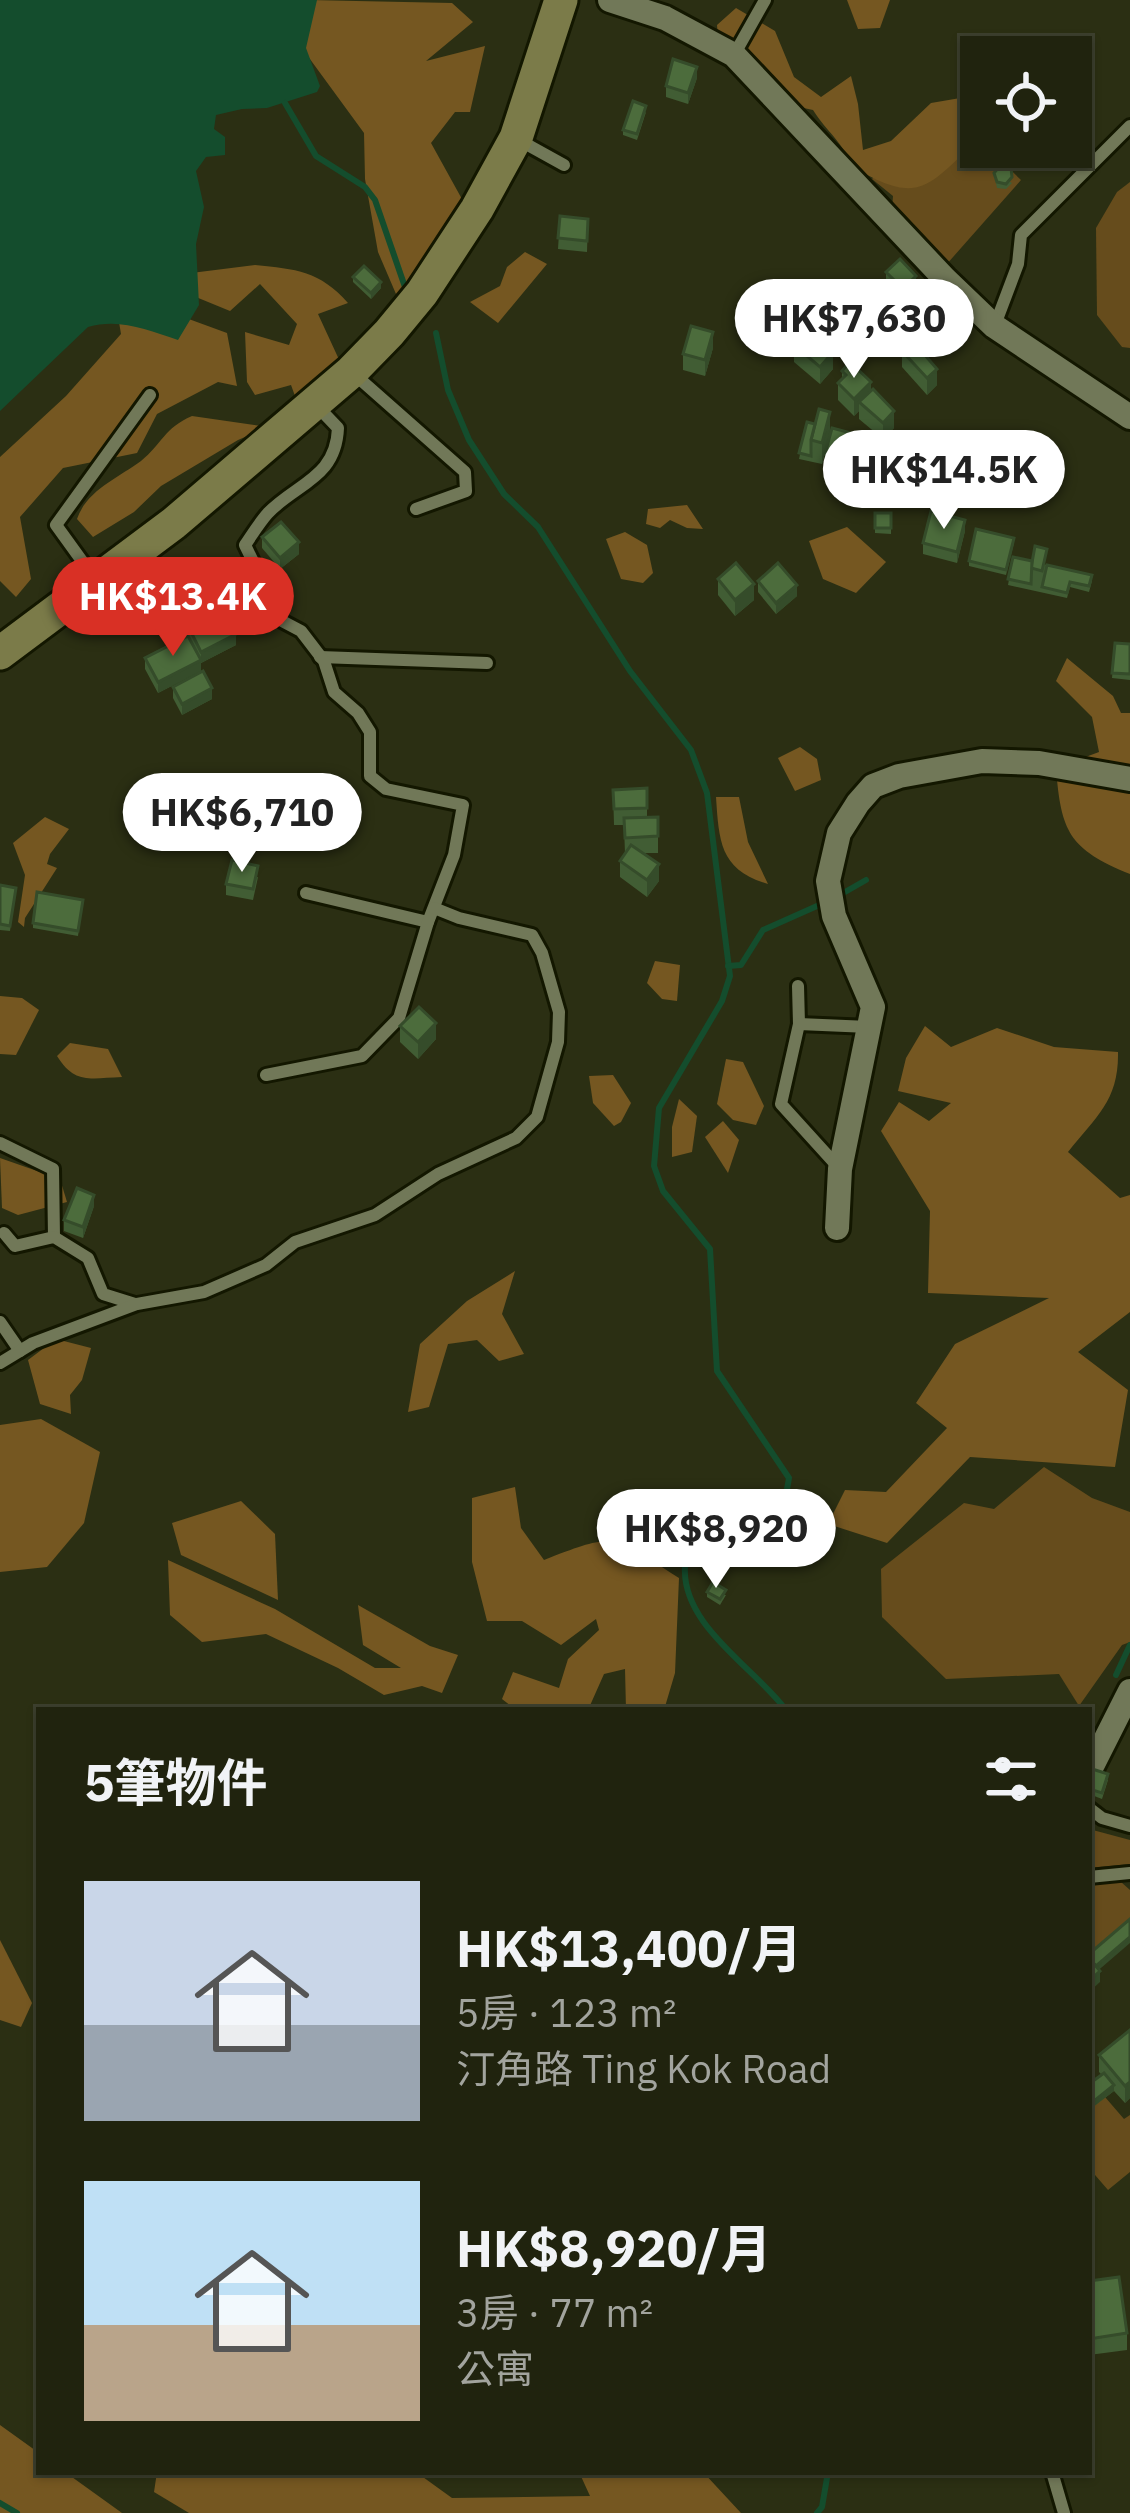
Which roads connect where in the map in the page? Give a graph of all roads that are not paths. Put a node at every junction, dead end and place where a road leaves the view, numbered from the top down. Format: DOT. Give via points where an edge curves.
graph roads {
  1 [pos="561,0"];
  2 [pos="610,0"];
  3 [pos="765,0"];
  4 [pos="734,55"];
  5 [pos="1130,126"];
  6 [pos="516,138"];
  7 [pos="563,165"];
  8 [pos="994,326"];
  9 [pos="351,372"];
  10 [pos="150,395"];
  11 [pos="314,403"];
  12 [pos="1130,418"];
  13 [pos="416,509"];
  14 [pos="95,580"];
  15 [pos="0,653"];
  16 [pos="320,657"];
  17 [pos="487,663"];
  18 [pos="1130,779"];
  19 [pos="305,892"];
  20 [pos="431,915"];
  21 [pos="798,986"];
  22 [pos="799,1024"];
  23 [pos="869,1027"];
  24 [pos="266,1075"];
  25 [pos="0,1143"];
  26 [pos="840,1169"];
  27 [pos="837,1228"];
  28 [pos="4,1233"];
  29 [pos="54,1237"];
  30 [pos="136,1304"];
  31 [pos="0,1322"];
  32 [pos="20,1351"];
  33 [pos="0,1363"];
  34 [pos="1130,1690"];
  35 [pos="1092,1766"];
  36 [pos="1092,1810"];
  37 [pos="1130,1826"];
  38 [pos="1130,1873"];
  39 [pos="1092,1877"];
  40 [pos="1053,2475"];
  41 [pos="1064,2513"];
  1 -- 6 [label="main road"];
  2 -- 4 [label="street"];
  3 -- 4 [label="lane"];
  4 -- 8 [label="street"];
  5 -- 8 [label="lane" via="1021,235"];
  6 -- 7 [label="lane"];
  6 -- 9 [label="main road" via="422,293"];
  8 -- 12 [label="street"];
  9 -- 11 [label="main road"];
  9 -- 13 [label="lane" via="465,472 466,491"];
  10 -- 14 [label="lane" via="56,525"];
  11 -- 14 [label="main road" via="174,524"];
  11 -- 16 [label="lane" via="338,428 337,450 308,485 268,512 245,545 282,621"];
  14 -- 15 [label="main road"];
  16 -- 17 [label="lane"];
  16 -- 20 [label="lane" via="334,692 370,732 370,776 386,789 463,805"];
  18 -- 23 [label="street" via="1001,760 873,786 831,856 831,902 873,1007"];
  19 -- 20 [label="lane"];
  20 -- 24 [label="lane" via="399,1018 362,1056"];
  20 -- 30 [label="lane" via="532,935 542,953 559,1012 537,1117 516,1138 375,1215 295,1243 204,1292"];
  21 -- 22 [label="lane"];
  22 -- 23 [label="lane"];
  22 -- 26 [label="lane" via="781,1104"];
  23 -- 26 [label="street"];
  25 -- 29 [label="lane" via="53,1169"];
  26 -- 27 [label="street"];
  28 -- 29 [label="lane" via="15,1246"];
  29 -- 30 [label="lane" via="88,1258 104,1294"];
  30 -- 32 [label="lane"];
  31 -- 32 [label="lane"];
  32 -- 33 [label="lane"];
  34 -- 35 [label="street"];
  36 -- 37 [label="lane"];
  38 -- 39 [label="lane"];
  40 -- 41 [label="lane"];
}
